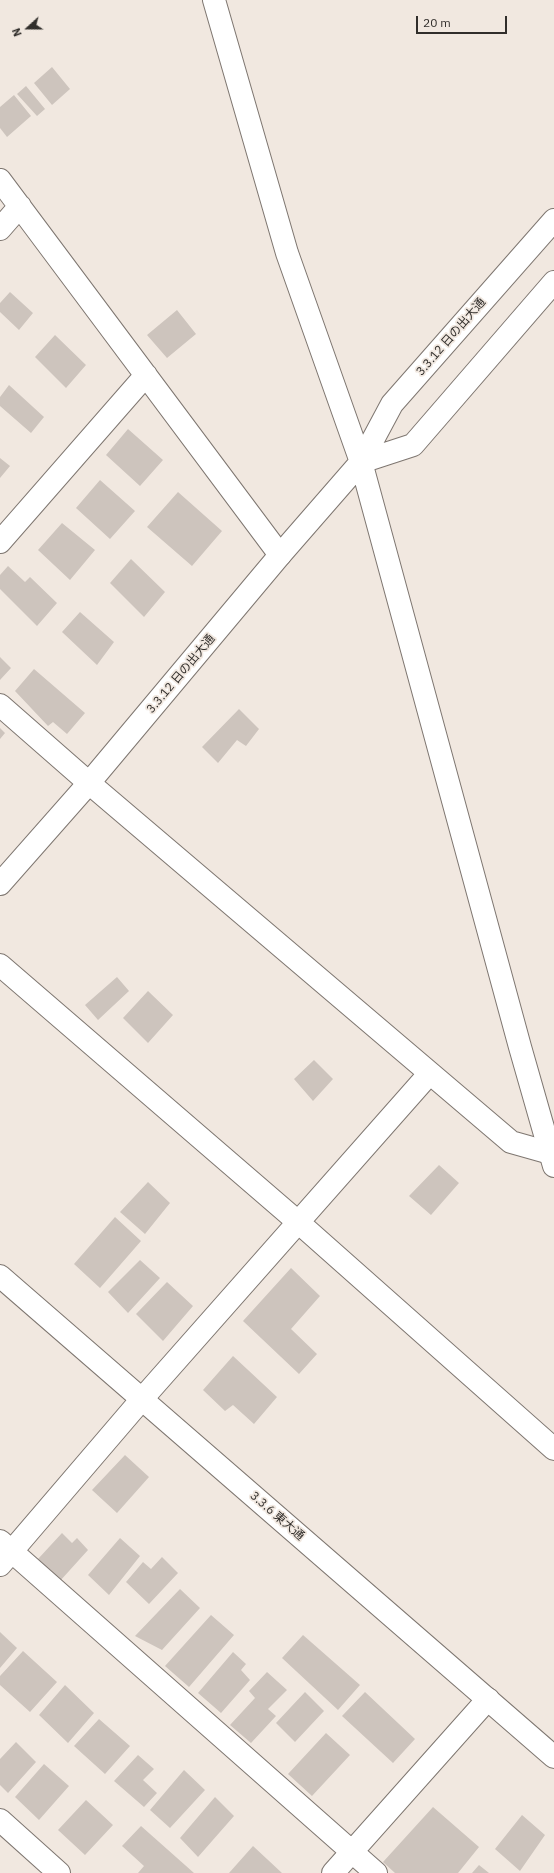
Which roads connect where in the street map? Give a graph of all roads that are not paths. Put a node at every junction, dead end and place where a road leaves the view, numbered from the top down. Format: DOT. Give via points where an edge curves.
graph roads {
  1 [pos="214,0"];
  2 [pos="0,180"];
  3 [pos="20,206"];
  4 [pos="554,220"];
  5 [pos="0,229"];
  6 [pos="554,282"];
  7 [pos="146,374"];
  8 [pos="361,462"];
  9 [pos="0,542"];
  10 [pos="280,555"];
  11 [pos="0,705"];
  12 [pos="89,783"];
  13 [pos="0,884"];
  14 [pos="0,965"];
  15 [pos="430,1074"];
  16 [pos="552,1160"];
  17 [pos="298,1222"];
  18 [pos="0,1276"];
  19 [pos="142,1400"];
  20 [pos="554,1449"];
  21 [pos="4,1552"];
  22 [pos="488,1699"];
  23 [pos="554,1757"];
  24 [pos="0,1820"];
  25 [pos="352,1852"];
  26 [pos="59,1873"];
  27 [pos="333,1873"];
  28 [pos="376,1873"];
  1 -- 8 [label="street" via="287,254"];
  2 -- 3 [label="street"];
  3 -- 5 [label="street"];
  3 -- 7 [label="street"];
  4 -- 8 [label="street, 3.3.12 日の出大通" via="392,404"];
  6 -- 8 [label="street" via="413,445"];
  7 -- 9 [label="street"];
  7 -- 10 [label="street"];
  8 -- 10 [label="street, 3.3.12 日の出大通"];
  8 -- 16 [label="street"];
  10 -- 12 [label="street, 3.3.12 日の出大通"];
  11 -- 12 [label="street"];
  12 -- 13 [label="street, 3.3.12 日の出大通"];
  12 -- 15 [label="street"];
  14 -- 17 [label="street"];
  15 -- 16 [label="street" via="511,1142"];
  15 -- 17 [label="street"];
  17 -- 19 [label="street"];
  17 -- 20 [label="street"];
  18 -- 19 [label="street, 3.3.6 東大通"];
  19 -- 21 [label="street"];
  19 -- 22 [label="street, 3.3.6 東大通"];
  21 -- 25 [label="street"];
  22 -- 23 [label="street, 3.3.6 東大通"];
  22 -- 25 [label="street"];
  24 -- 26 [label="street"];
  25 -- 27 [label="street"];
  25 -- 28 [label="street"];
}
